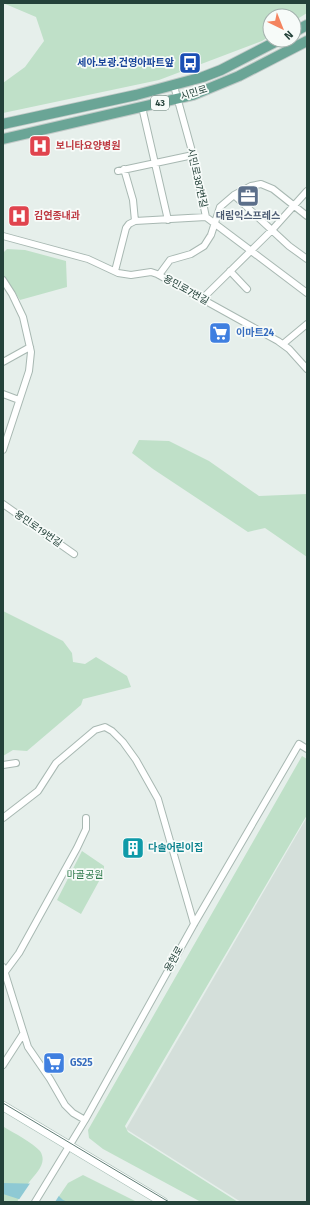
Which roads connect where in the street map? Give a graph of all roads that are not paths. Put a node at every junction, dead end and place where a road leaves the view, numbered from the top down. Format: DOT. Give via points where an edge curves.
graph roads {
  1 [pos="307,41"];
  2 [pos="264,48"];
  3 [pos="174,86"];
  4 [pos="177,99"];
  5 [pos="142,107"];
  6 [pos="3,124"];
  7 [pos="3,139"];
  8 [pos="193,155"];
  9 [pos="154,163"];
  10 [pos="307,191"];
  11 [pos="234,195"];
  12 [pos="294,205"];
  13 [pos="307,216"];
  14 [pos="206,217"];
  15 [pos="168,220"];
  16 [pos="135,221"];
  17 [pos="215,224"];
  18 [pos="272,230"];
  19 [pos="3,236"];
  20 [pos="250,251"];
  21 [pos="307,259"];
  22 [pos="115,271"];
  23 [pos="230,271"];
  24 [pos="160,275"];
  25 [pos="3,280"];
  26 [pos="247,289"];
  27 [pos="307,293"];
  28 [pos="202,299"];
  29 [pos="307,324"];
  30 [pos="283,344"];
  31 [pos="30,347"];
  32 [pos="3,362"];
  33 [pos="307,368"];
  34 [pos="3,394"];
  35 [pos="19,400"];
  36 [pos="3,450"];
  37 [pos="3,504"];
  38 [pos="74,554"];
  39 [pos="307,749"];
  40 [pos="16,764"];
  41 [pos="3,765"];
  42 [pos="3,818"];
  43 [pos="86,818"];
  44 [pos="194,924"];
  45 [pos="4,969"];
  46 [pos="23,1034"];
  47 [pos="3,1065"];
  48 [pos="3,1106"];
  49 [pos="85,1120"];
  50 [pos="69,1145"];
  51 [pos="35,1202"];
  52 [pos="163,1202"];
  1 -- 4 [label="main road, 시민로 / 43" via="239,76"];
  2 -- 3 [label="main road, 시민로 / 43" via="221,70"];
  3 -- 4 [label="street, 시민로387번길"];
  3 -- 6 [label="main road, 시민로 / 43"];
  4 -- 5 [label="main road, 시민로 / 43"];
  4 -- 8 [label="street, 시민로387번길"];
  5 -- 7 [label="main road, 시민로 / 43"];
  5 -- 9 [label="street"];
  8 -- 9 [label="street"];
  8 -- 14 [label="street, 시민로387번길"];
  9 -- 15 [label="street"];
  9 -- 16 [label="street" via="121,170 133,200"];
  10 -- 12 [label="street"];
  11 -- 12 [label="street" via="261,184 273,188"];
  11 -- 17 [label="street" via="220,207"];
  11 -- 18 [label="street"];
  12 -- 13 [label="street"];
  12 -- 18 [label="street"];
  14 -- 15 [label="street"];
  14 -- 17 [label="street, 시민로387번길"];
  15 -- 16 [label="street"];
  16 -- 22 [label="street" via="126,228"];
  17 -- 20 [label="street, 시민로387번길"];
  17 -- 24 [label="street" via="204,246 191,254 170,260"];
  18 -- 20 [label="street"];
  18 -- 21 [label="street"];
  19 -- 22 [label="street, 용민로7번길" via="88,259"];
  20 -- 23 [label="street"];
  20 -- 27 [label="street, 시민로387번길"];
  22 -- 24 [label="street, 용민로7번길" via="131,275 150,272"];
  23 -- 26 [label="street"];
  23 -- 28 [label="street"];
  24 -- 28 [label="street, 용민로7번길"];
  25 -- 31 [label="street" via="23,317"];
  28 -- 30 [label="street, 용민로7번길"];
  29 -- 30 [label="street"];
  30 -- 33 [label="street, 용민로7번길"];
  31 -- 32 [label="street"];
  31 -- 35 [label="street" via="29,372"];
  34 -- 35 [label="street"];
  35 -- 36 [label="street"];
  37 -- 38 [label="street, 용민로19번길"];
  39 -- 44 [label="street, 용현로" via="299,744"];
  40 -- 41 [label="street"];
  42 -- 44 [label="street" via="38,791 56,763 96,730 105,727 112,731 136,760 162,807"];
  43 -- 45 [label="street" via="86,829 77,848 19,953"];
  44 -- 49 [label="street, 용현로"];
  45 -- 46 [label="street"];
  46 -- 47 [label="street"];
  46 -- 49 [label="street" via="28,1047 65,1105"];
  48 -- 50 [label="main road"];
  49 -- 50 [label="street, 용현로"];
  50 -- 51 [label="street, 용현로"];
  50 -- 52 [label="main road"];
}
